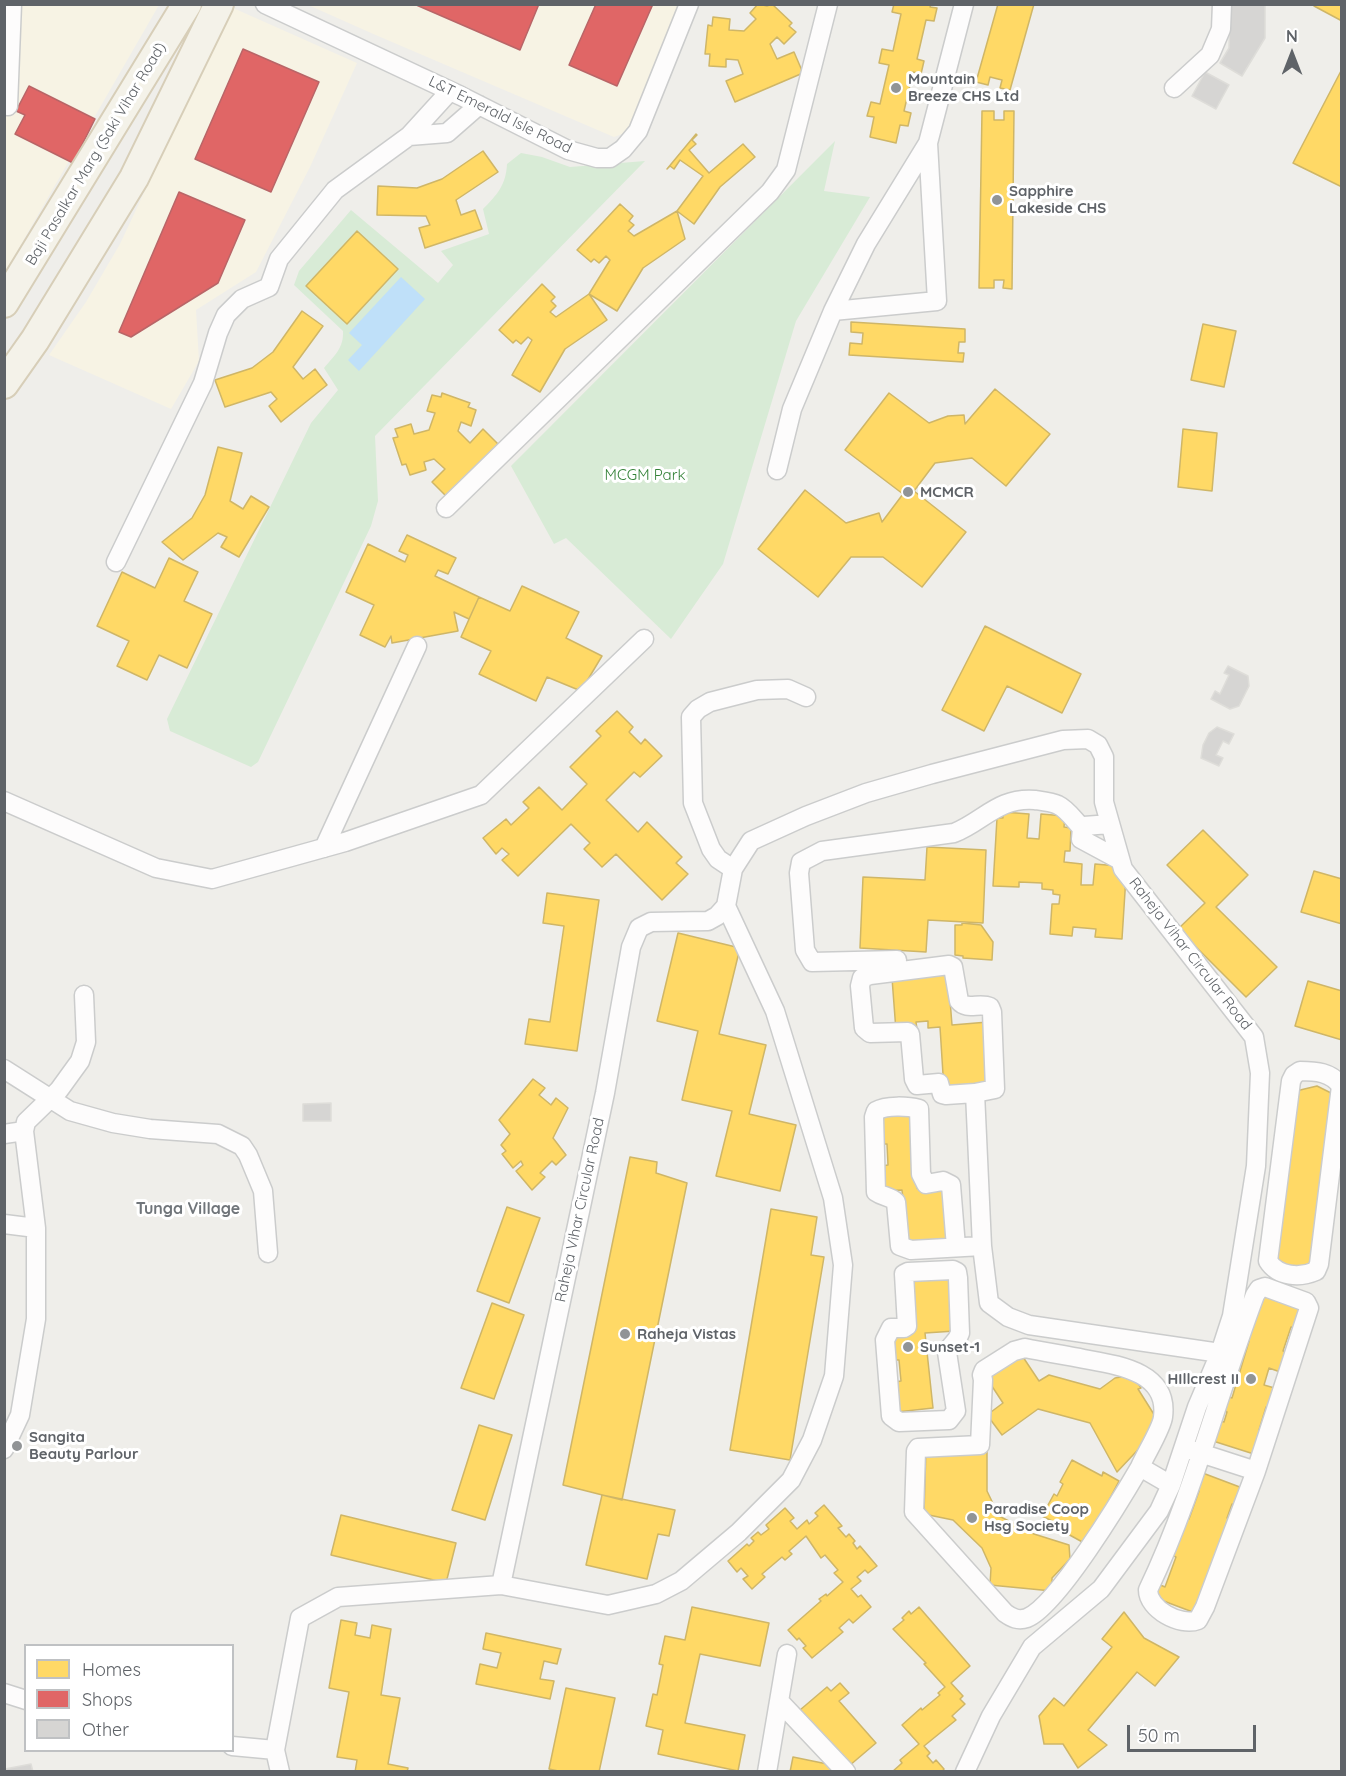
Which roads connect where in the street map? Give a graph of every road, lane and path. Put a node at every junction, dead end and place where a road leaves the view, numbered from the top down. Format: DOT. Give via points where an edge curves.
graph roads {
  1 [pos="12,4"];
  2 [pos="187,4"];
  3 [pos="219,4"];
  4 [pos="265,4"];
  5 [pos="689,4"];
  6 [pos="828,4"];
  7 [pos="964,4"];
  8 [pos="1222,4"];
  9 [pos="1174,88"];
  10 [pos="450,91"];
  11 [pos="4,105"];
  12 [pos="479,105"];
  13 [pos="409,136"];
  14 [pos="928,143"];
  15 [pos="4,303"];
  16 [pos="833,311"];
  17 [pos="10,369"];
  18 [pos="777,470"];
  19 [pos="446,508"];
  20 [pos="116,562"];
  21 [pos="644,639"];
  22 [pos="417,646"];
  23 [pos="806,697"];
  24 [pos="4,801"];
  25 [pos="1110,824"];
  26 [pos="1082,828"];
  27 [pos="324,848"];
  28 [pos="1120,860"];
  29 [pos="734,869"];
  30 [pos="726,906"];
  31 [pos="897,960"];
  32 [pos="84,995"];
  33 [pos="4,1069"];
  34 [pos="975,1093"];
  35 [pos="51,1098"];
  36 [pos="24,1131"];
  37 [pos="4,1134"];
  38 [pos="1256,1166"];
  39 [pos="1278,1171"];
  40 [pos="4,1224"];
  41 [pos="36,1228"];
  42 [pos="982,1246"];
  43 [pos="956,1247"];
  44 [pos="268,1253"];
  45 [pos="959,1302"];
  46 [pos="989,1303"];
  47 [pos="1220,1353"];
  48 [pos="1184,1447"];
  49 [pos="4,1449"];
  50 [pos="1202,1453"];
  51 [pos="1140,1467"];
  52 [pos="1256,1471"];
  53 [pos="1171,1485"];
  54 [pos="501,1585"];
  55 [pos="787,1654"];
  56 [pos="4,1693"];
  57 [pos="24,1699"];
  58 [pos="779,1701"];
  59 [pos="234,1746"];
  60 [pos="275,1750"];
  61 [pos="280,1772"];
  62 [pos="767,1772"];
  63 [pos="846,1772"];
  64 [pos="965,1772"];
  1 -- 11 [label="street" via="8,105"];
  2 -- 15 [label="main road, Baji Pasalkar Marg (Saki Vihar Road)"];
  3 -- 17 [label="main road" via="134,178"];
  4 -- 10 [label="street, L&T Emerald Isle Road"];
  5 -- 12 [label="street, L&T Emerald Isle Road" via="638,130 610,158 568,150"];
  6 -- 19 [label="street" via="781,179"];
  7 -- 14 [label="street"];
  8 -- 9 [label="street" via="1221,28 1210,55"];
  10 -- 12 [label="street, L&T Emerald Isle Road"];
  10 -- 13 [label="street"];
  12 -- 13 [label="street" via="447,133"];
  13 -- 20 [label="street" via="335,190 279,259 269,287 242,300 226,315 203,383"];
  14 -- 16 [label="street" via="866,244"];
  14 -- 16 [label="street" via="937,302"];
  16 -- 18 [label="street" via="792,409"];
  21 -- 27 [label="street" via="481,795"];
  22 -- 27 [label="street"];
  23 -- 29 [label="street" via="788,689 757,690 710,702 691,717 693,803 711,849"];
  24 -- 27 [label="street" via="156,868 212,879"];
  25 -- 26 [label="street"];
  25 -- 28 [label="street, Raheja Vihar Circular Road"];
  25 -- 29 [label="street, Raheja Vihar Circular Road" via="1104,802 1104,757 1098,745 1088,739 1063,740 866,793 806,816 751,841"];
  26 -- 28 [label="street" via="1083,842"];
  26 -- 31 [label="street" via="1059,805 1020,799 999,806 954,833 822,851 801,862 805,950 812,962"];
  28 -- 38 [label="street, Raheja Vihar Circular Road" via="1123,869 1254,1037 1260,1072"];
  29 -- 30 [label="street, Raheja Vihar Circular Road"];
  30 -- 54 [label="street, Raheja Vihar Circular Road" via="708,921 651,922 639,928 632,947"];
  30 -- 54 [label="street" via="775,1011 833,1198 843,1265 834,1376 812,1440 791,1480 739,1532 681,1581 656,1594 608,1605"];
  32 -- 35 [label="street" via="86,1042 80,1061"];
  33 -- 35 [label="street"];
  34 -- 34 [label="street" via="995,1089 992,1012 985,1005 962,1005 954,967 862,978 864,1028 870,1033 910,1034 917,1085 939,1083 946,1095"];
  34 -- 42 [label="street"];
  35 -- 36 [label="street" via="26,1122"];
  35 -- 44 [label="street" via="70,1111 113,1123 218,1134 242,1146 263,1191"];
  36 -- 37 [label="street"];
  36 -- 41 [label="street"];
  38 -- 39 [label="street"];
  38 -- 47 [label="street, Raheja Vihar Circular Road" via="1232,1316"];
  39 -- 39 [label="street" via="1294,1075 1300,1071 1328,1074 1341,1086 1319,1264 1316,1271 1308,1274 1290,1275 1268,1261"];
  40 -- 41 [label="street"];
  41 -- 49 [label="street" via="33,1343 20,1415"];
  42 -- 43 [label="street"];
  42 -- 46 [label="street"];
  43 -- 43 [label="street" via="910,1250 900,1245 896,1202 876,1192 874,1117 881,1108 919,1109 921,1174 926,1184 943,1181 951,1185"];
  45 -- 45 [label="street" via="960,1333 947,1352 956,1411 949,1420 900,1422 891,1416 885,1340 891,1328 906,1326 904,1274 957,1272"];
  45 -- 46 [label="street"];
  46 -- 47 [label="street" via="1008,1317 1029,1325"];
  47 -- 48 [label="street, Raheja Vihar Circular Road"];
  48 -- 50 [label="street"];
  48 -- 53 [label="street, Raheja Vihar Circular Road"];
  50 -- 52 [label="street"];
  50 -- 52 [label="street" via="1148,1590 1155,1607 1187,1622 1198,1620 1205,1607"];
  50 -- 52 [label="street" via="1250,1307 1259,1289 1265,1287 1306,1302 1309,1308"];
  51 -- 51 [label="street" via="1116,1510 1060,1587 1028,1617 1020,1619 1005,1613 914,1512 918,1448 980,1445 984,1370 1025,1348 1123,1366 1151,1382 1162,1400 1164,1418"];
  51 -- 53 [label="street"];
  53 -- 64 [label="street, Raheja Vihar Circular Road" via="1159,1511 1101,1589 1032,1647 991,1716"];
  54 -- 60 [label="street" via="338,1597 300,1618"];
  55 -- 58 [label="street"];
  56 -- 57 [label="street"];
  58 -- 62 [label="street"];
  58 -- 63 [label="street"];
  59 -- 60 [label="street"];
  60 -- 61 [label="street"];
}
